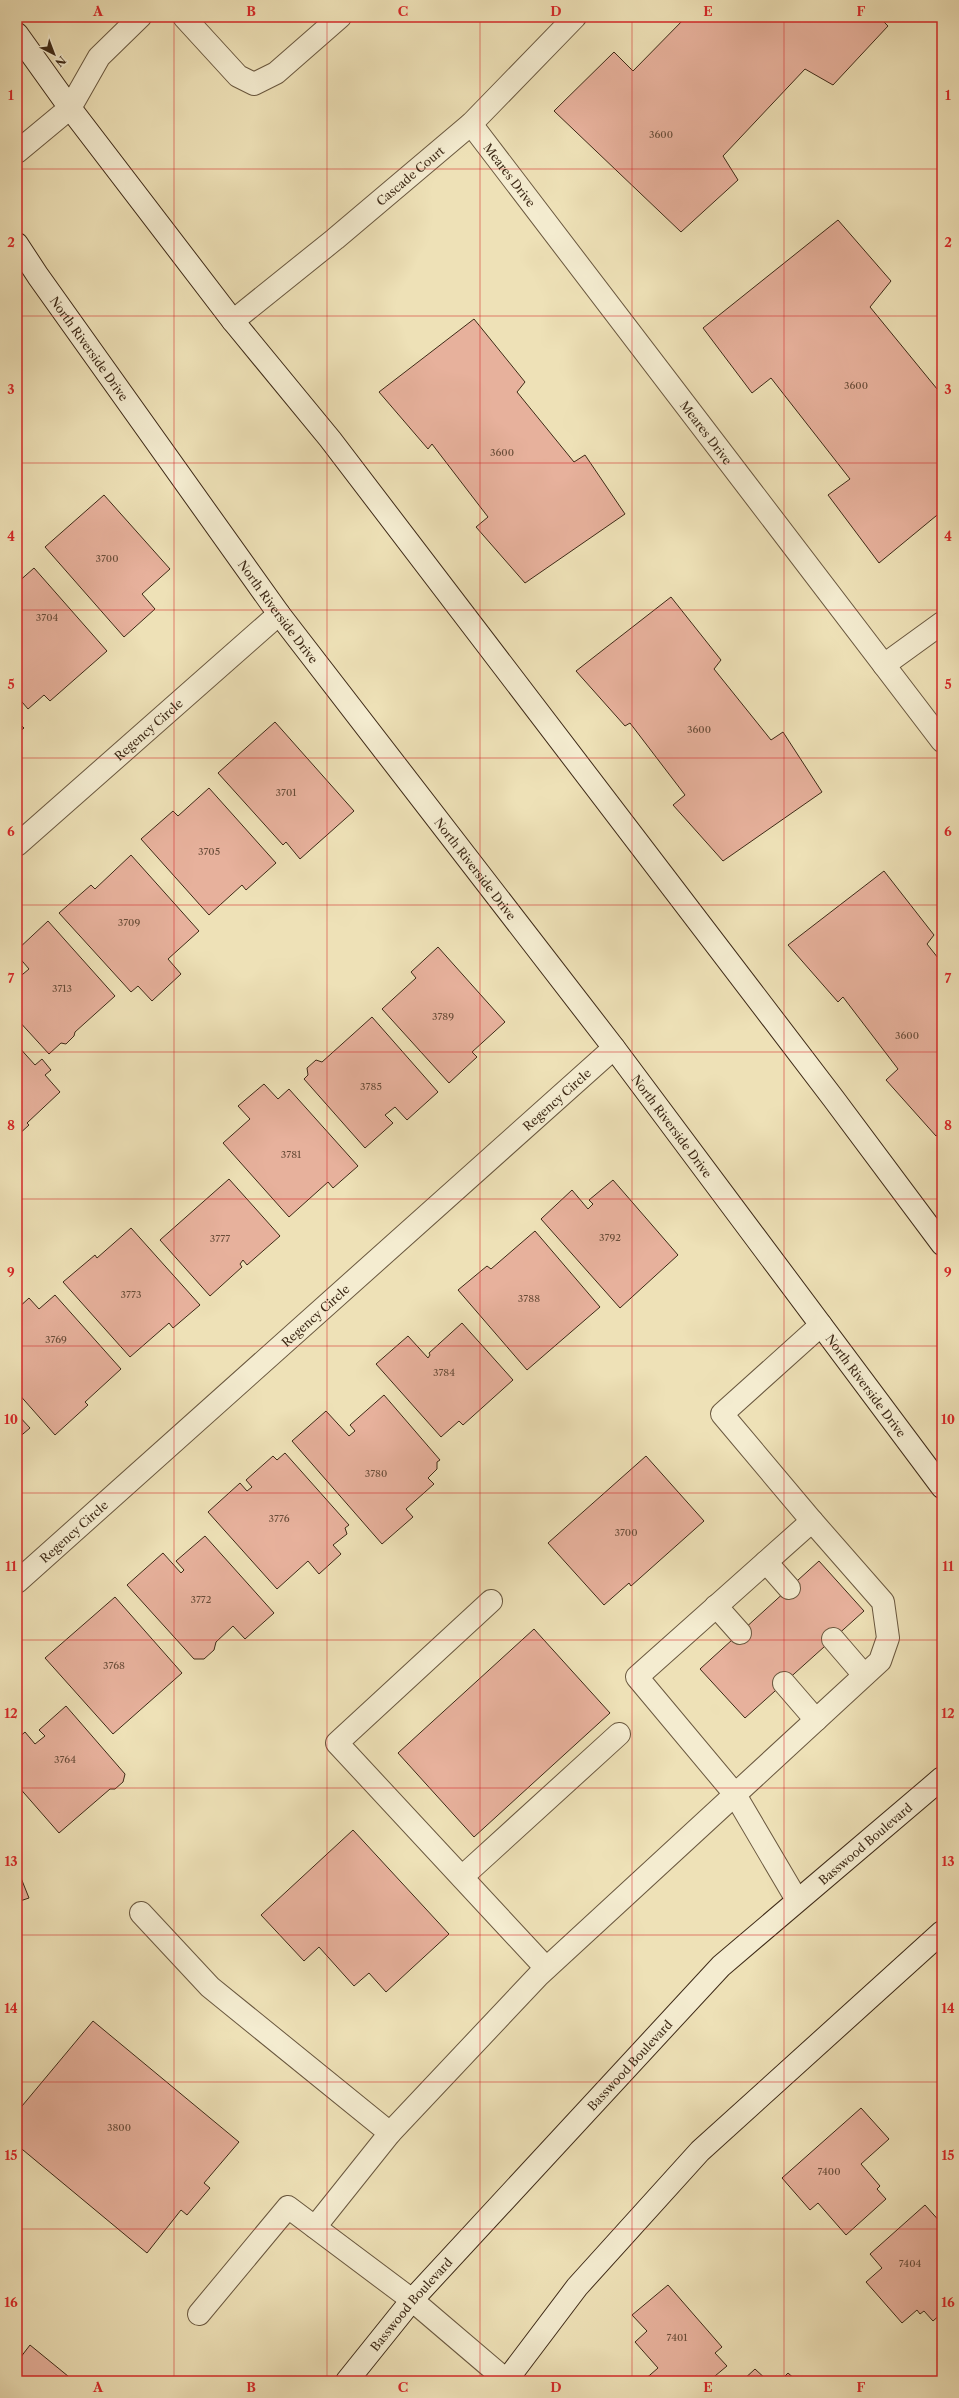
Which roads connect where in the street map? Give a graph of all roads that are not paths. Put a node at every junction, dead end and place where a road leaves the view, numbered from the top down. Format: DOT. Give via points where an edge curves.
graph roads {
  1 [pos="140,17"];
  2 [pos="184,17"];
  3 [pos="340,17"];
  4 [pos="575,17"];
  5 [pos="17,34"];
  6 [pos="70,108"];
  7 [pos="471,124"];
  8 [pos="17,152"];
  9 [pos="17,244"];
  10 [pos="233,321"];
  11 [pos="279,614"];
  12 [pos="942,623"];
  13 [pos="884,665"];
  14 [pos="942,741"];
  15 [pos="17,845"];
  16 [pos="614,1048"];
  17 [pos="942,1244"];
  18 [pos="821,1325"];
  19 [pos="942,1487"];
  20 [pos="812,1521"];
  21 [pos="766,1562"];
  22 [pos="17,1582"];
  23 [pos="789,1588"];
  24 [pos="491,1601"];
  25 [pos="716,1606"];
  26 [pos="740,1633"];
  27 [pos="833,1639"];
  28 [pos="864,1675"];
  29 [pos="784,1683"];
  30 [pos="816,1720"];
  31 [pos="619,1734"];
  32 [pos="942,1778"];
  33 [pos="734,1793"];
  34 [pos="462,1877"];
  35 [pos="797,1900"];
  36 [pos="140,1913"];
  37 [pos="942,1932"];
  38 [pos="546,1968"];
  39 [pos="390,2132"];
  40 [pos="314,2227"];
  41 [pos="412,2300"];
  42 [pos="198,2314"];
  43 [pos="347,2381"];
  44 [pos="506,2381"];
  1 -- 6 [label="main road" via="99,57"];
  2 -- 3 [label="main road" via="238,76 254,84 276,73"];
  4 -- 7 [label="main road, Cascade Court"];
  5 -- 6 [label="main road"];
  6 -- 8 [label="main road"];
  6 -- 10 [label="main road"];
  7 -- 10 [label="main road, Cascade Court"];
  7 -- 13 [label="main road, Meares Drive"];
  9 -- 11 [label="main road, North Riverside Drive"];
  10 -- 17 [label="main road" via="334,446"];
  11 -- 15 [label="main road, Regency Circle"];
  11 -- 16 [label="main road, North Riverside Drive"];
  12 -- 13 [label="main road"];
  13 -- 14 [label="main road, Meares Drive"];
  16 -- 18 [label="main road, North Riverside Drive"];
  16 -- 22 [label="main road, Regency Circle"];
  18 -- 19 [label="main road, North Riverside Drive"];
  18 -- 20 [label="main road" via="722,1414"];
  20 -- 21 [label="main road"];
  20 -- 28 [label="main road" via="883,1602 888,1638 880,1661"];
  21 -- 23 [label="main road"];
  21 -- 25 [label="main road"];
  24 -- 34 [label="main road" via="337,1743"];
  25 -- 26 [label="main road"];
  25 -- 33 [label="main road" via="637,1677"];
  27 -- 28 [label="main road"];
  28 -- 30 [label="main road"];
  29 -- 30 [label="main road"];
  30 -- 33 [label="main road"];
  31 -- 34 [label="main road"];
  32 -- 35 [label="main road, Basswood Boulevard"];
  33 -- 35 [label="main road"];
  33 -- 38 [label="main road"];
  34 -- 38 [label="main road"];
  35 -- 41 [label="main road, Basswood Boulevard" via="721,1966"];
  36 -- 39 [label="main road" via="210,1986"];
  37 -- 44 [label="main road" via="700,2151 577,2287"];
  38 -- 39 [label="main road"];
  39 -- 40 [label="main road"];
  40 -- 41 [label="main road"];
  40 -- 42 [label="main road" via="288,2207"];
  41 -- 43 [label="main road, Basswood Boulevard"];
  41 -- 44 [label="main road"];
}
